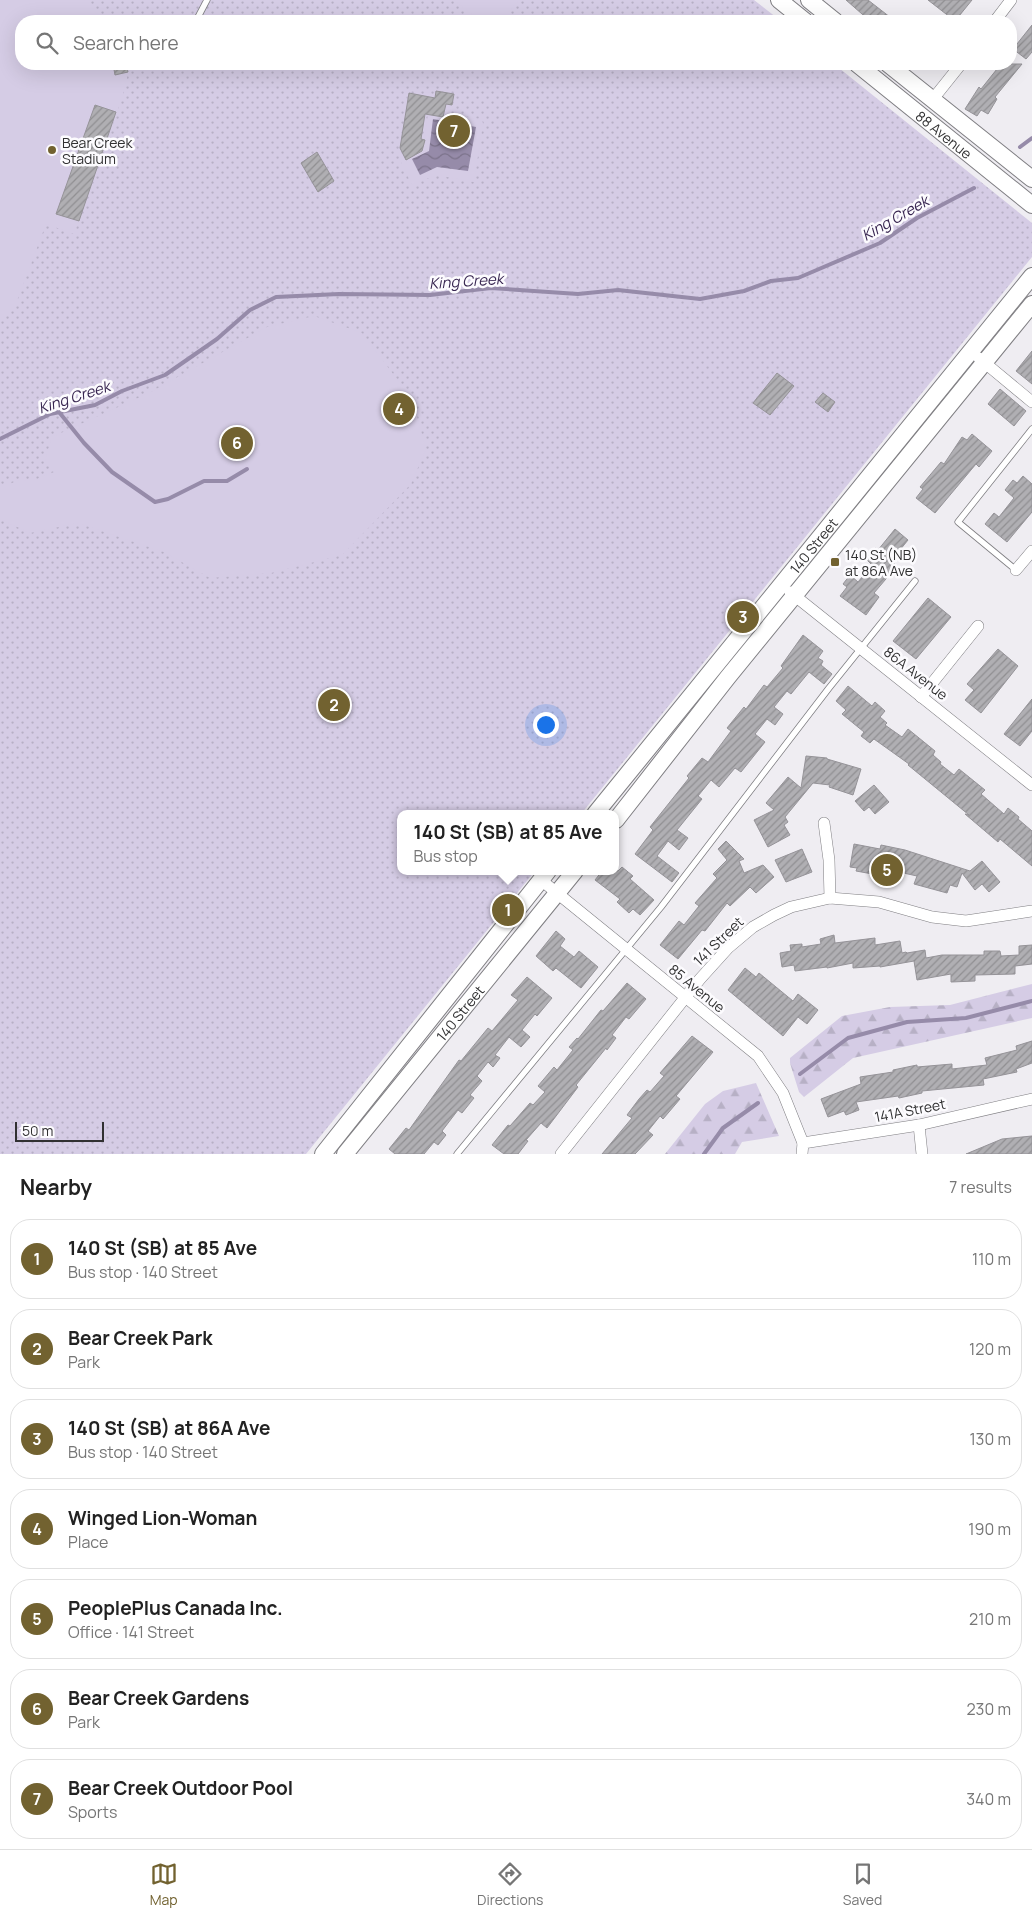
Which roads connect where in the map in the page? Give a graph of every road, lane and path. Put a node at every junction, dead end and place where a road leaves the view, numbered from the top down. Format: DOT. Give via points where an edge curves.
graph roads {
  1 [pos="207,0"];
  2 [pos="779,0"];
  3 [pos="809,0"];
  4 [pos="1011,0"];
  5 [pos="199,15"];
  6 [pos="798,15"];
  7 [pos="828,15"];
  8 [pos="1000,15"];
  9 [pos="864,70"];
  10 [pos="896,70"];
  11 [pos="956,70"];
  12 [pos="933,99"];
  13 [pos="1032,179"];
  14 [pos="1032,205"];
  15 [pos="1032,276"];
  16 [pos="1032,304"];
  17 [pos="970,351"];
  18 [pos="984,362"];
  19 [pos="1032,402"];
  20 [pos="1032,429"];
  21 [pos="1032,551"];
  22 [pos="1016,570"];
  23 [pos="915,581"];
  24 [pos="780,585"];
  25 [pos="794,596"];
  26 [pos="978,626"];
  27 [pos="860,648"];
  28 [pos="921,697"];
  29 [pos="1032,785"];
  30 [pos="598,810"];
  31 [pos="619,816"];
  32 [pos="824,823"];
  33 [pos="572,875"];
  34 [pos="545,876"];
  35 [pos="558,894"];
  36 [pos="830,898"];
  37 [pos="1032,911"];
  38 [pos="627,950"];
  39 [pos="685,997"];
  40 [pos="1032,1099"];
  41 [pos="919,1125"];
  42 [pos="802,1149"];
  43 [pos="323,1154"];
  44 [pos="345,1154"];
  45 [pos="457,1154"];
  46 [pos="561,1154"];
  47 [pos="922,1154"];
  1 -- 5 [label="lane"];
  2 -- 6 [label="main road"];
  3 -- 7 [label="main road"];
  4 -- 8 [label="street"];
  9 -- 14 [label="main road, 88 Avenue"];
  10 -- 12 [label="main road, 88 Avenue"];
  11 -- 12 [label="street"];
  12 -- 13 [label="main road, 88 Avenue"];
  15 -- 17 [label="main road, 140 Street"];
  16 -- 18 [label="main road, 140 Street"];
  17 -- 18 [label="street"];
  17 -- 24 [label="main road, 140 Street"];
  18 -- 19 [label="street"];
  18 -- 25 [label="main road, 140 Street"];
  20 -- 22 [label="lane" via="958,522"];
  21 -- 22 [label="street"];
  23 -- 27 [label="lane"];
  24 -- 25 [label="street, 86A Avenue"];
  24 -- 30 [label="main road, 140 Street"];
  25 -- 27 [label="street, 86A Avenue"];
  25 -- 31 [label="main road, 140 Street"];
  26 -- 28 [label="street"];
  27 -- 28 [label="street, 86A Avenue"];
  27 -- 38 [label="lane"];
  28 -- 29 [label="street, 86A Avenue"];
  32 -- 36 [label="street"];
  33 -- 35 [label="main road, 140 Street"];
  34 -- 35 [label="street, 85 Avenue"];
  34 -- 43 [label="main road, 140 Street"];
  35 -- 38 [label="street, 85 Avenue"];
  35 -- 44 [label="main road, 140 Street"];
  36 -- 37 [label="street, 141 Street" via="879,902 932,917 966,921"];
  36 -- 39 [label="street, 141 Street" via="791,907 753,927 728,948"];
  38 -- 39 [label="street, 85 Avenue"];
  38 -- 45 [label="lane"];
  39 -- 42 [label="street, 85 Avenue" via="758,1056 783,1093"];
  39 -- 46 [label="street, 141 Street"];
  40 -- 41 [label="street, 141A Street"];
  41 -- 42 [label="street, 141A Street"];
  41 -- 47 [label="street"];
}
